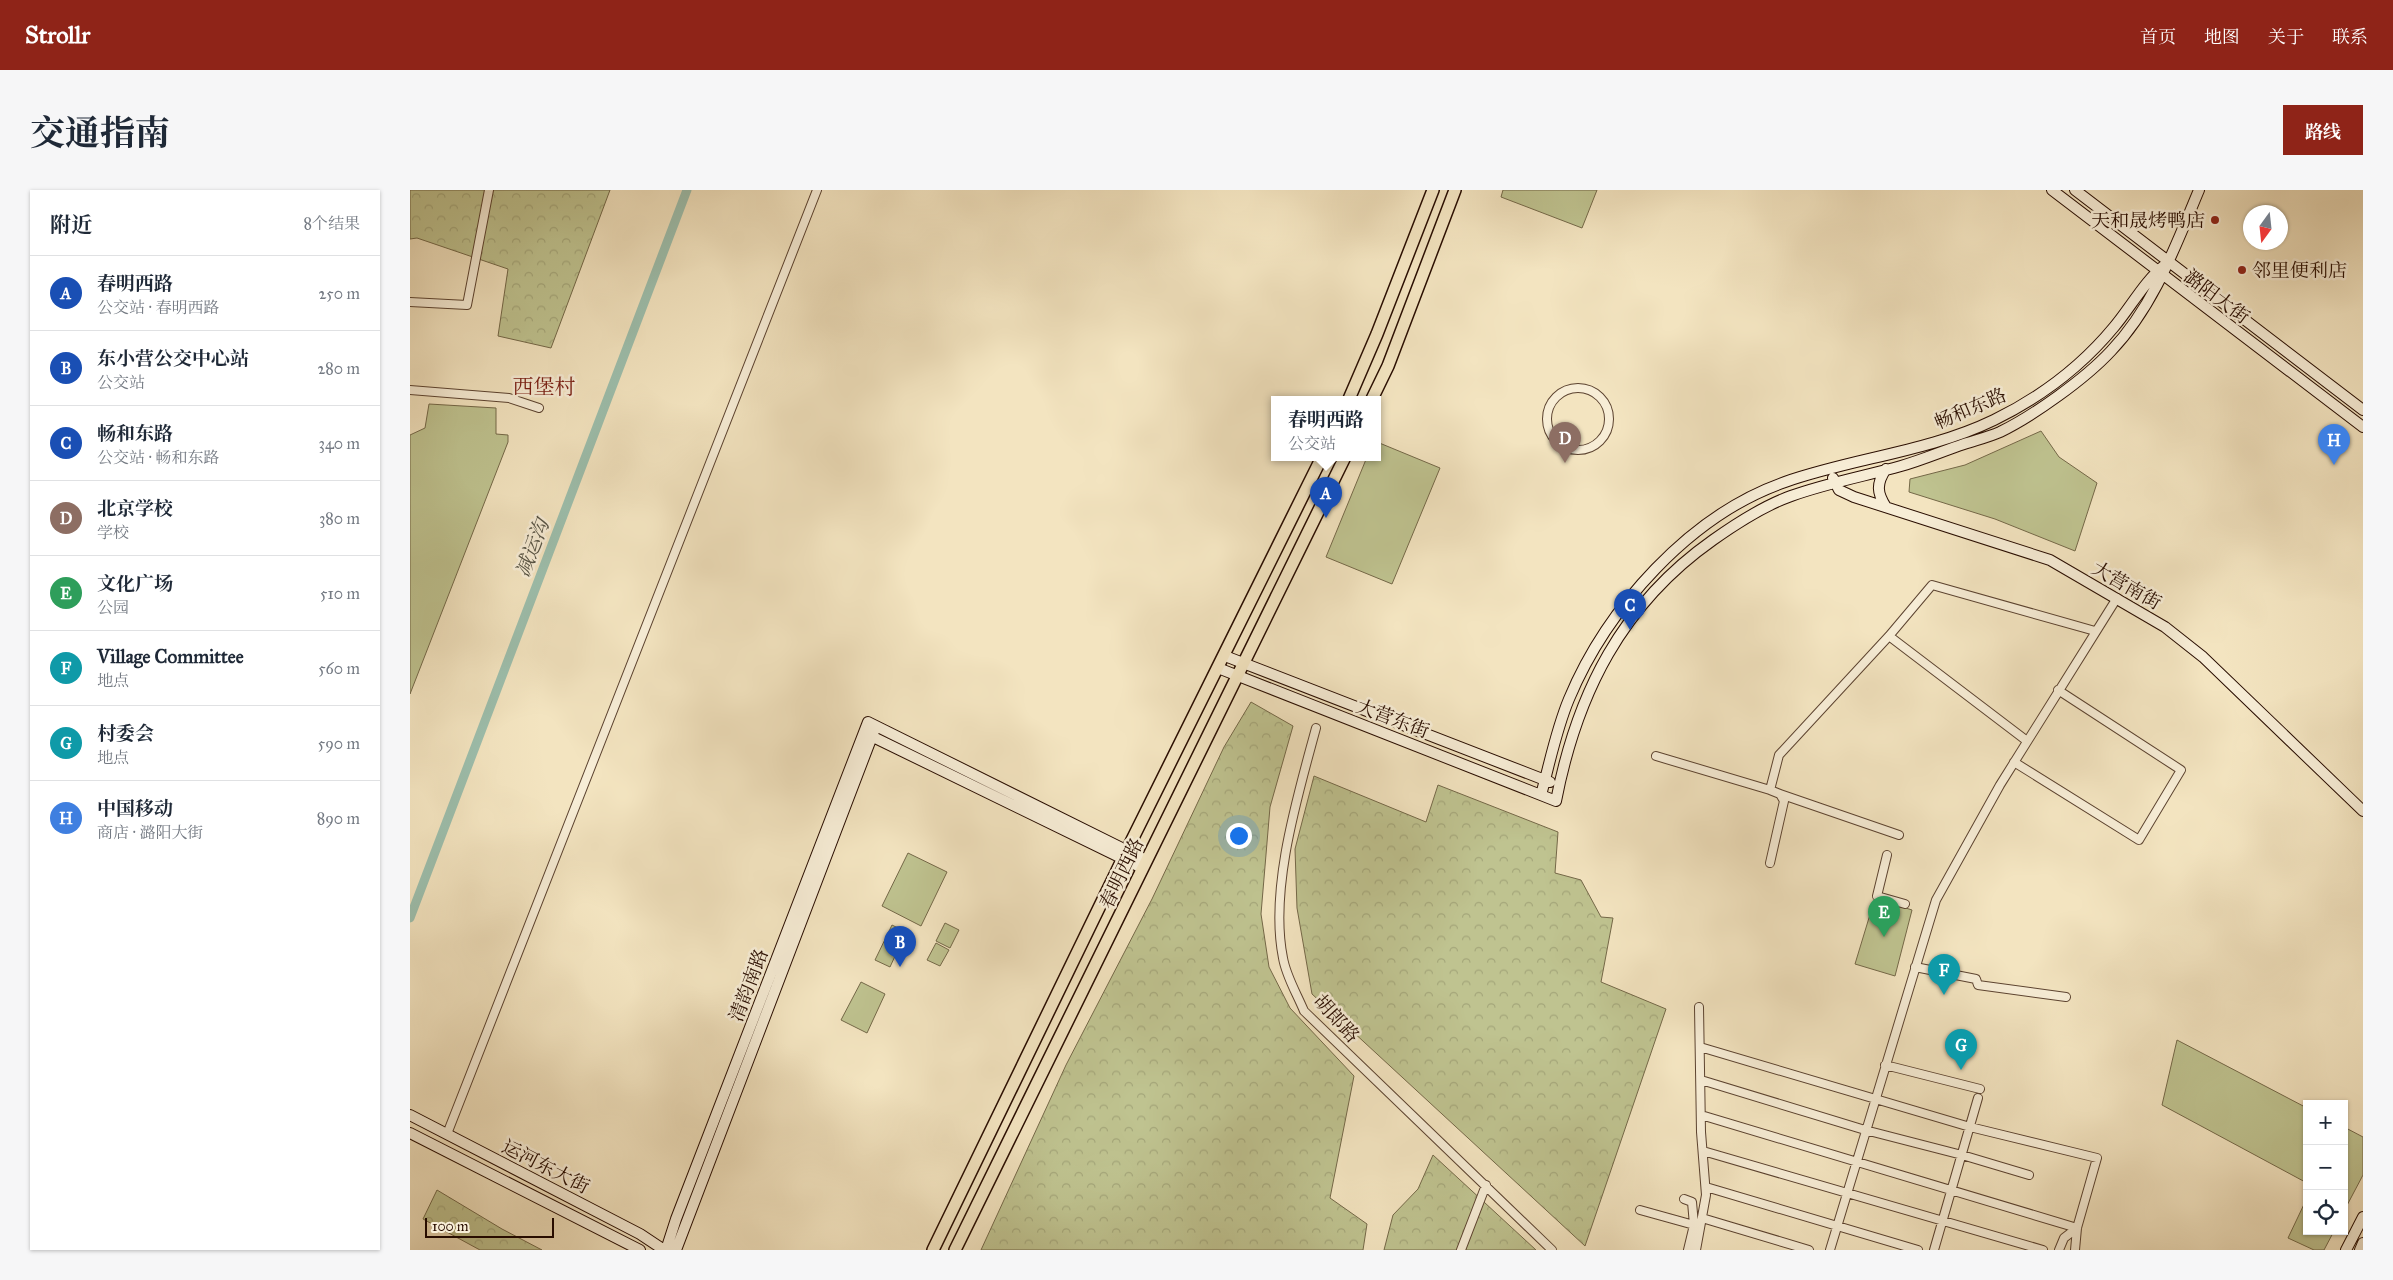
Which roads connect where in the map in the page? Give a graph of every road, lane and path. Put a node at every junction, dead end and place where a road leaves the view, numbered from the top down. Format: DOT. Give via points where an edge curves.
graph roads {
  1 [pos="489,190"];
  2 [pos="817,190"];
  3 [pos="1433,190"];
  4 [pos="1455,190"];
  5 [pos="2052,190"];
  6 [pos="2075,190"];
  7 [pos="2199,190"];
  8 [pos="2169,262"];
  9 [pos="2159,274"];
  10 [pos="410,302"];
  11 [pos="410,390"];
  12 [pos="1350,396"];
  13 [pos="1373,396"];
  14 [pos="540,408"];
  15 [pos="2363,410"];
  16 [pos="2363,427"];
  17 [pos="1559,444"];
  18 [pos="1320,461"];
  19 [pos="1343,461"];
  20 [pos="1831,469"];
  21 [pos="1886,470"];
  22 [pos="1835,483"];
  23 [pos="1886,507"];
  24 [pos="2117,598"];
  25 [pos="2095,631"];
  26 [pos="1889,636"];
  27 [pos="1225,656"];
  28 [pos="1243,663"];
  29 [pos="1218,668"];
  30 [pos="1237,675"];
  31 [pos="2058,690"];
  32 [pos="1316,728"];
  33 [pos="868,735"];
  34 [pos="2027,742"];
  35 [pos="1656,756"];
  36 [pos="2014,762"];
  37 [pos="1545,780"];
  38 [pos="1559,785"];
  39 [pos="1770,790"];
  40 [pos="1780,794"];
  41 [pos="1542,795"];
  42 [pos="1556,801"];
  43 [pos="2363,811"];
  44 [pos="1899,835"];
  45 [pos="1125,855"];
  46 [pos="1887,855"];
  47 [pos="1770,863"];
  48 [pos="1144,864"];
  49 [pos="1905,904"];
  50 [pos="1915,967"];
  51 [pos="2066,997"];
  52 [pos="1699,1007"];
  53 [pos="1700,1048"];
  54 [pos="1885,1065"];
  55 [pos="1701,1080"];
  56 [pos="1980,1089"];
  57 [pos="1875,1098"];
  58 [pos="1978,1098"];
  59 [pos="410,1115"];
  60 [pos="1701,1115"];
  61 [pos="1970,1127"];
  62 [pos="1866,1130"];
  63 [pos="410,1134"];
  64 [pos="447,1134"];
  65 [pos="1703,1151"];
  66 [pos="1962,1155"];
  67 [pos="1857,1160"];
  68 [pos="2029,1176"];
  69 [pos="1486,1185"];
  70 [pos="1706,1187"];
  71 [pos="1952,1189"];
  72 [pos="1847,1193"];
  73 [pos="1684,1199"];
  74 [pos="1640,1210"];
  75 [pos="2363,1217"];
  76 [pos="1702,1218"];
  77 [pos="1943,1221"];
  78 [pos="1694,1225"];
  79 [pos="1837,1226"];
  80 [pos="2077,1228"];
  81 [pos="2363,1243"];
  82 [pos="640,1250"];
  83 [pos="665,1250"];
  84 [pos="676,1250"];
  85 [pos="933,1250"];
  86 [pos="955,1250"];
  87 [pos="1461,1250"];
  88 [pos="1552,1250"];
  89 [pos="1688,1250"];
  90 [pos="1696,1250"];
  91 [pos="1808,1250"];
  92 [pos="1830,1250"];
  93 [pos="1918,1250"];
  94 [pos="1934,1250"];
  95 [pos="2043,1250"];
  96 [pos="2059,1250"];
  97 [pos="2075,1250"];
  98 [pos="2346,1250"];
  99 [pos="2360,1250"];
  1 -- 10 [label="street" via="467,305"];
  2 -- 64 [label="street"];
  3 -- 12 [label="main road"];
  4 -- 13 [label="main road"];
  5 -- 9 [label="main road, 潞阳大街"];
  6 -- 8 [label="main road, 潞阳大街"];
  7 -- 8 [label="main road, 畅和东路"];
  8 -- 9 [label="main road, 畅和东路"];
  8 -- 15 [label="main road, 潞阳大街"];
  9 -- 16 [label="main road, 潞阳大街"];
  9 -- 20 [label="main road, 畅和东路" via="2080,363 2045,392 1993,420 1942,440"];
  9 -- 21 [label="main road, 畅和东路" via="2146,308 2110,352 2060,395 2000,432"];
  11 -- 14 [label="street" via="509,398"];
  17 -- 17 [label="street" via="1578,450 1587,449 1604,436 1609,415 1599,396 1579,388 1568,389 1552,400 1546,419"];
  18 -- 27 [label="main road, 春明西路"];
  19 -- 28 [label="main road, 春明西路"];
  20 -- 22 [label="main road"];
  20 -- 37 [label="main road, 畅和东路" via="1784,482 1712,521 1670,555 1637,589 1586,661 1557,730"];
  21 -- 22 [label="main road, 畅和东路"];
  21 -- 23 [label="main road" via="1878,488"];
  22 -- 23 [label="main road, 大营南街" via="1839,490"];
  22 -- 38 [label="main road, 畅和东路" via="1790,496 1741,520 1694,553 1639,606 1614,642 1592,686 1565,755"];
  23 -- 24 [label="main road, 大营南街" via="2050,560"];
  24 -- 25 [label="street"];
  24 -- 43 [label="main road, 大营南街" via="2165,627 2203,657"];
  25 -- 26 [label="street" via="1932,584"];
  25 -- 31 [label="street"];
  26 -- 34 [label="street"];
  26 -- 39 [label="street" via="1779,755"];
  27 -- 28 [label="main road, 大营东街"];
  27 -- 29 [label="main road, 春明西路"];
  28 -- 30 [label="main road, 春明西路"];
  28 -- 37 [label="main road, 大营东街"];
  29 -- 30 [label="main road, 大营东街"];
  29 -- 45 [label="main road, 春明西路"];
  30 -- 41 [label="main road, 大营东街"];
  30 -- 48 [label="main road, 春明西路"];
  31 -- 34 [label="street"];
  31 -- 36 [label="street" via="2181,770 2139,840"];
  32 -- 69 [label="street, 胡郎路" via="1296,802 1280,897 1279,929 1283,960 1304,1012"];
  33 -- 45 [label="main road"];
  33 -- 45 [label="main road" via="868,722"];
  33 -- 83 [label="main road, 清韵南路"];
  33 -- 84 [label="main road, 清韵南路"];
  34 -- 36 [label="street"];
  35 -- 39 [label="street"];
  36 -- 50 [label="street" via="1936,900"];
  37 -- 38 [label="main road, 大营东街"];
  37 -- 41 [label="main road, 畅和东路"];
  38 -- 42 [label="main road, 畅和东路"];
  39 -- 40 [label="street"];
  40 -- 44 [label="street"];
  40 -- 47 [label="street" via="1784,800"];
  41 -- 42 [label="main road, 大营东街"];
  45 -- 48 [label="main road"];
  45 -- 85 [label="main road, 春明西路"];
  46 -- 49 [label="street" via="1877,896"];
  48 -- 86 [label="main road, 春明西路"];
  50 -- 51 [label="street" via="1976,979 1978,985"];
  50 -- 54 [label="street"];
  52 -- 53 [label="street"];
  53 -- 55 [label="street"];
  53 -- 57 [label="street"];
  54 -- 56 [label="street"];
  54 -- 57 [label="street"];
  55 -- 60 [label="street"];
  55 -- 62 [label="street"];
  57 -- 61 [label="street"];
  57 -- 62 [label="street"];
  58 -- 61 [label="street"];
  59 -- 64 [label="main road, 运河东大街"];
  60 -- 65 [label="street"];
  60 -- 67 [label="street"];
  61 -- 66 [label="street"];
  61 -- 80 [label="street" via="2097,1158"];
  62 -- 66 [label="street"];
  62 -- 67 [label="street"];
  63 -- 82 [label="main road, 运河东大街"];
  64 -- 83 [label="main road, 运河东大街"];
  65 -- 70 [label="street"];
  65 -- 72 [label="street"];
  66 -- 68 [label="street"];
  66 -- 71 [label="street"];
  67 -- 71 [label="street"];
  67 -- 72 [label="street"];
  69 -- 87 [label="street"];
  69 -- 88 [label="street, 胡郎路"];
  70 -- 76 [label="street"];
  70 -- 79 [label="street"];
  71 -- 77 [label="street"];
  71 -- 80 [label="street"];
  72 -- 77 [label="street"];
  72 -- 79 [label="street"];
  73 -- 78 [label="street" via="1692,1202"];
  74 -- 78 [label="street"];
  75 -- 98 [label="main road"];
  76 -- 90 [label="street"];
  76 -- 91 [label="street"];
  77 -- 94 [label="street"];
  77 -- 95 [label="street"];
  78 -- 89 [label="street"];
  79 -- 92 [label="street"];
  79 -- 93 [label="street"];
  80 -- 96 [label="street" via="2064,1238"];
  80 -- 97 [label="street"];
  81 -- 99 [label="main road"];
}
